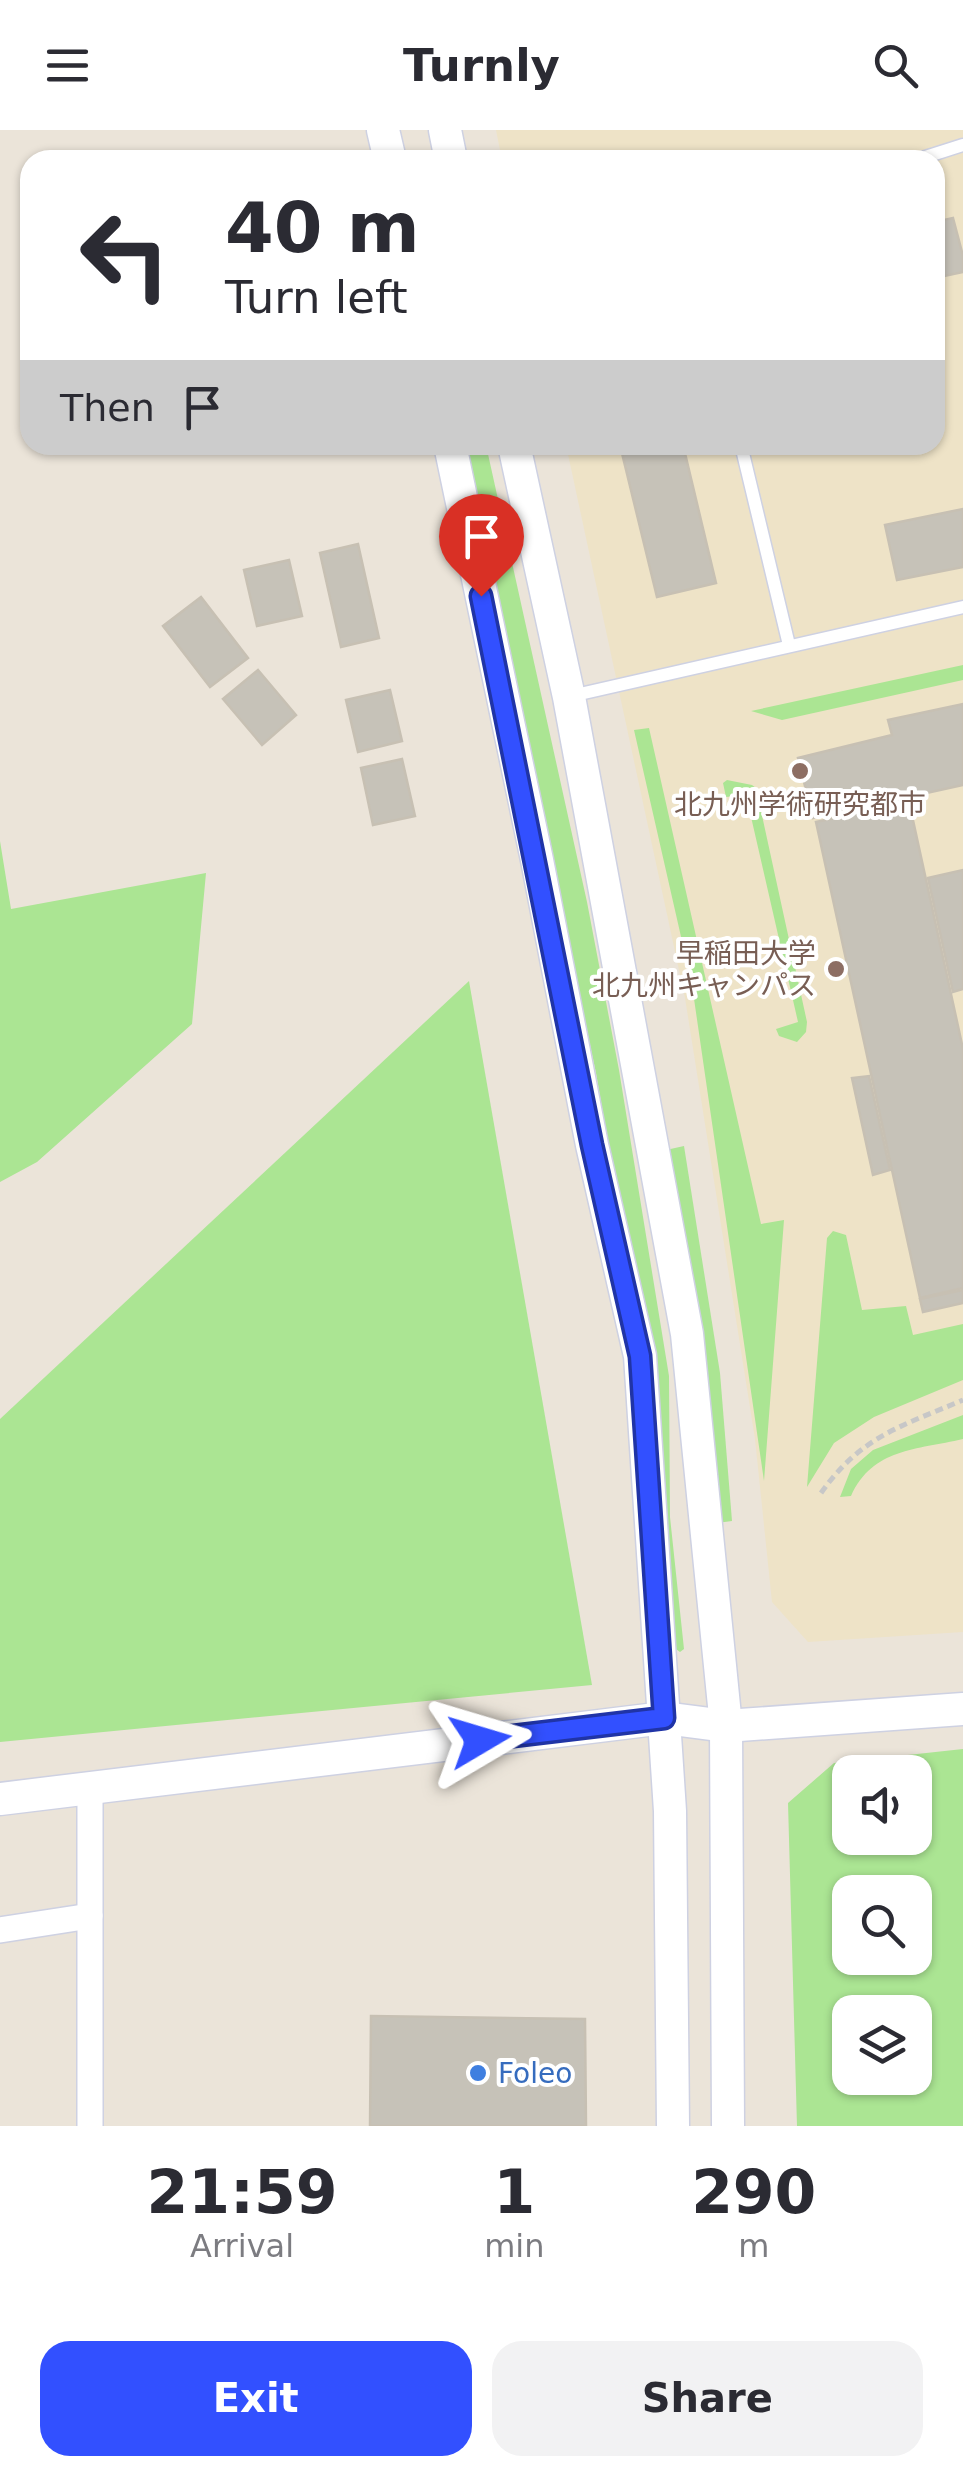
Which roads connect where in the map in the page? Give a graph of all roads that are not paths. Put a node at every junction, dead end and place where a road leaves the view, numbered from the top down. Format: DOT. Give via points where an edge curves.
graph roads {
  1 [pos="452,455"];
  2 [pos="516,455"];
  3 [pos="743,455"];
  4 [pos="963,607"];
  5 [pos="788,645"];
  6 [pos="569,697"];
  7 [pos="963,1709"];
  8 [pos="664,1718"];
  9 [pos="726,1726"];
  10 [pos="90,1788"];
  11 [pos="0,1799"];
  12 [pos="90,1916"];
  13 [pos="0,1930"];
  14 [pos="90,2126"];
  15 [pos="673,2126"];
  16 [pos="728,2126"];
  1 -- 8 [label="street" via="640,1356"];
  2 -- 6 [label="street"];
  3 -- 5 [label="lane"];
  4 -- 5 [label="lane"];
  5 -- 6 [label="lane"];
  6 -- 9 [label="street" via="687,1334"];
  7 -- 9 [label="street"];
  8 -- 9 [label="street"];
  8 -- 10 [label="street"];
  8 -- 15 [label="street"];
  9 -- 16 [label="street"];
  10 -- 11 [label="street"];
  10 -- 12 [label="street"];
  12 -- 13 [label="street"];
  12 -- 14 [label="street"];
}
